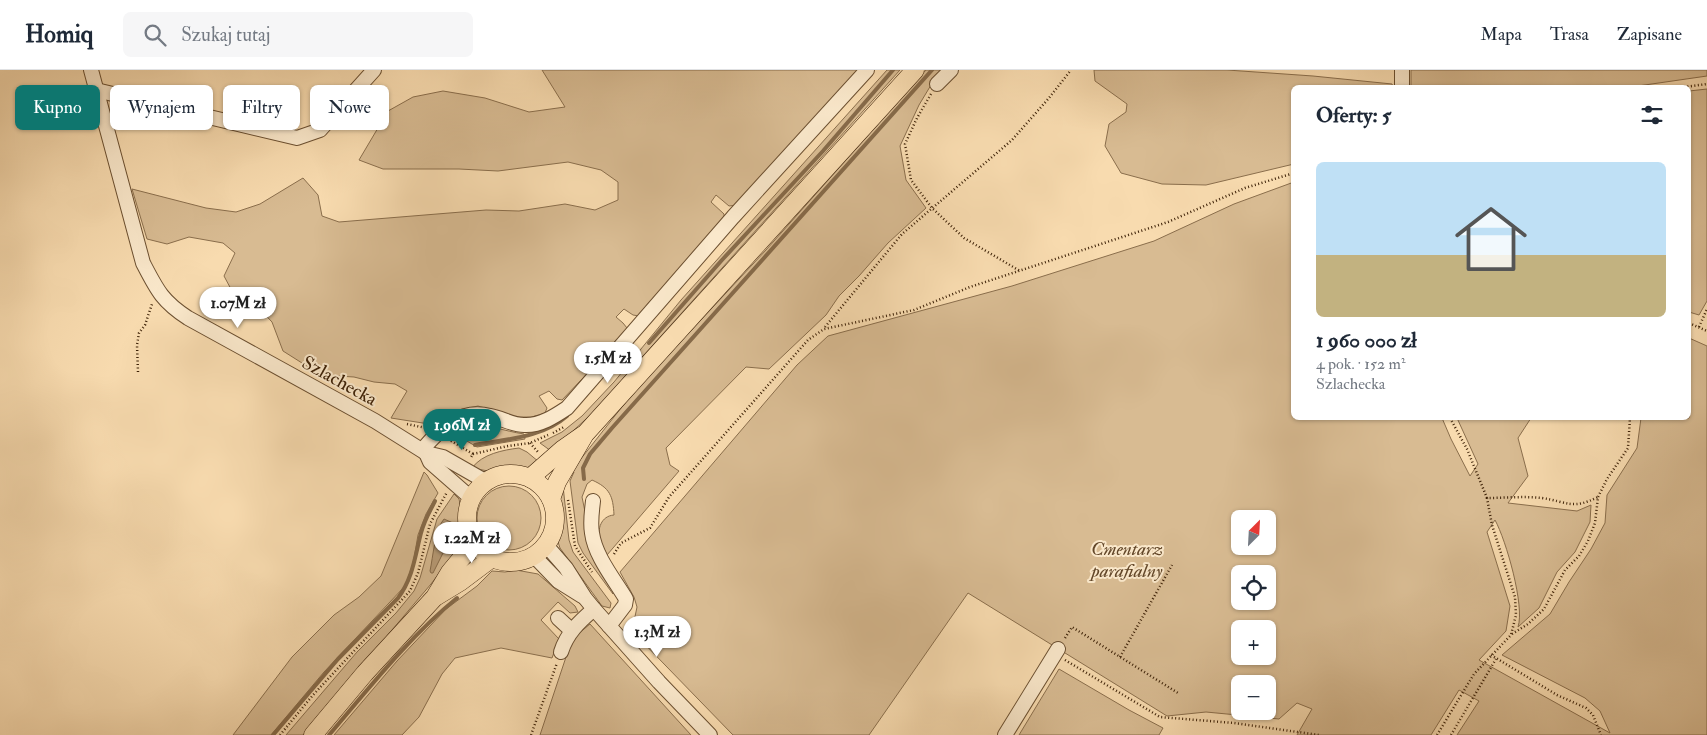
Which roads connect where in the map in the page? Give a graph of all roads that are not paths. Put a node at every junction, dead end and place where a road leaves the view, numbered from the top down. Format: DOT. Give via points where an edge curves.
graph roads {
  1 [pos="92,70"];
  2 [pos="360,70"];
  3 [pos="374,70"];
  4 [pos="867,70"];
  5 [pos="915,70"];
  6 [pos="951,70"];
  7 [pos="1402,70"];
  8 [pos="937,84"];
  9 [pos="95,85"];
  10 [pos="359,85"];
  11 [pos="360,85"];
  12 [pos="1402,85"];
  13 [pos="100,91"];
  14 [pos="100,105"];
  15 [pos="320,130"];
  16 [pos="585,434"];
  17 [pos="424,452"];
  18 [pos="530,478"];
  19 [pos="486,481"];
  20 [pos="470,498"];
  21 [pos="551,499"];
  22 [pos="593,501"];
  23 [pos="474,543"];
  24 [pos="540,550"];
  25 [pos="492,558"];
  26 [pos="435,598"];
  27 [pos="594,609"];
  28 [pos="558,618"];
  29 [pos="609,626"];
  30 [pos="571,630"];
  31 [pos="560,652"];
  32 [pos="1057,652"];
  33 [pos="313,735"];
  34 [pos="710,735"];
  35 [pos="1004,735"];
  1 -- 9 [label="street, Szlachecka"];
  2 -- 10 [label="street"];
  3 -- 11 [label="street"];
  4 -- 17 [label="street" via="755,192 567,408 534,424 523,425 490,415 471,414 457,418 437,432"];
  5 -- 16 [label="main road"];
  6 -- 8 [label="street"];
  7 -- 12 [label="street"];
  13 -- 15 [label="street" via="297,138"];
  14 -- 17 [label="street, Szlachecka" via="143,263 170,306"];
  16 -- 18 [label="main road"];
  16 -- 21 [label="main road" via="557,482"];
  17 -- 19 [label="street, Szlachecka" via="443,457"];
  17 -- 20 [label="street, Szlachecka" via="430,462"];
  18 -- 19 [label="main road" via="508,473"];
  18 -- 21 [label="main road" via="543,486"];
  19 -- 20 [label="main road"];
  20 -- 23 [label="main road" via="466,521"];
  21 -- 24 [label="main road" via="555,522 552,534"];
  22 -- 29 [label="street" via="594,541 626,599"];
  23 -- 25 [label="main road"];
  23 -- 26 [label="main road" via="450,572"];
  24 -- 25 [label="main road" via="524,560 513,562"];
  24 -- 27 [label="street" via="558,581 585,598"];
  25 -- 26 [label="main road"];
  26 -- 33 [label="main road"];
  27 -- 29 [label="street"];
  27 -- 30 [label="street"];
  28 -- 30 [label="street"];
  29 -- 34 [label="street"];
  30 -- 31 [label="street"];
  32 -- 35 [label="street"];
}
